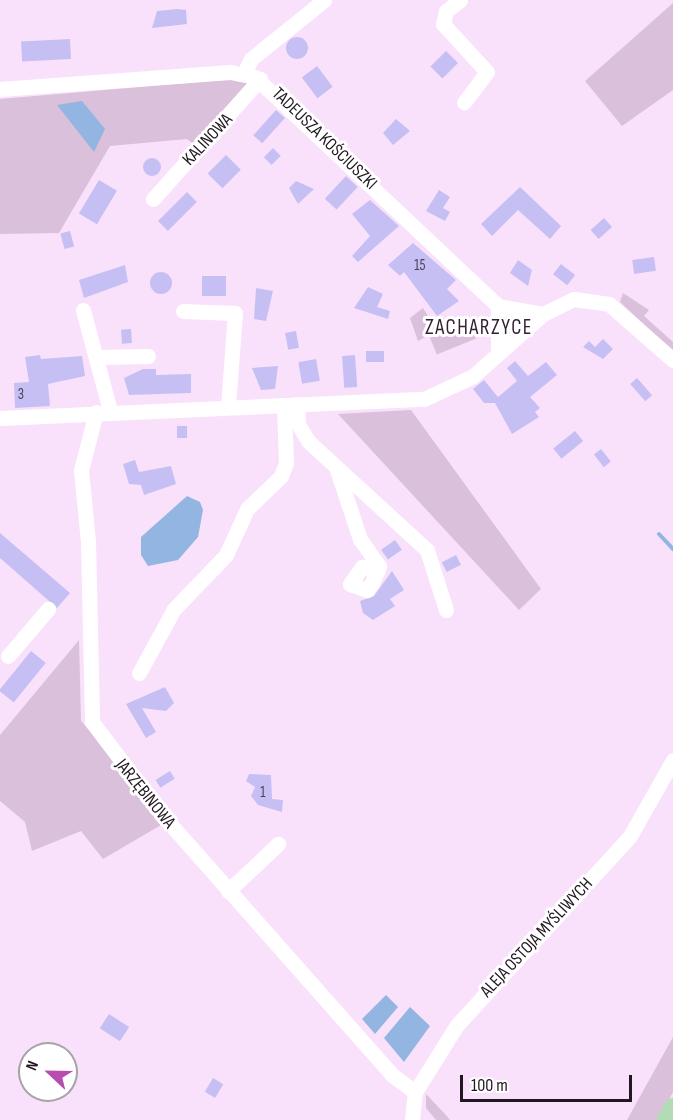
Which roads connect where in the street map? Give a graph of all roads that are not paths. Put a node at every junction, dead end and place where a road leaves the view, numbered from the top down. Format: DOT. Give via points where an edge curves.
graph roads {
  1 [pos="324,0"];
  2 [pos="460,0"];
  3 [pos="244,73"];
  4 [pos="260,80"];
  5 [pos="0,89"];
  6 [pos="464,102"];
  7 [pos="153,199"];
  8 [pos="498,306"];
  9 [pos="83,310"];
  10 [pos="183,311"];
  11 [pos="543,314"];
  12 [pos="498,354"];
  13 [pos="148,356"];
  14 [pos="97,357"];
  15 [pos="673,360"];
  16 [pos="291,404"];
  17 [pos="228,407"];
  18 [pos="103,412"];
  19 [pos="0,418"];
  20 [pos="338,470"];
  21 [pos="377,571"];
  22 [pos="48,609"];
  23 [pos="446,610"];
  24 [pos="8,656"];
  25 [pos="139,673"];
  26 [pos="673,760"];
  27 [pos="278,844"];
  28 [pos="228,891"];
  29 [pos="416,1092"];
  30 [pos="673,1107"];
  31 [pos="415,1114"];
  32 [pos="666,1120"];
  1 -- 3 [label="street" via="251,59"];
  2 -- 6 [label="street" via="446,11 443,24 487,72"];
  3 -- 4 [label="street, TADEUSZA KOŚCIUSZKI"];
  3 -- 5 [label="street, TADEUSZA KOŚCIUSZKI"];
  4 -- 7 [label="street, KALINOWA"];
  4 -- 8 [label="street, TADEUSZA KOŚCIUSZKI"];
  8 -- 11 [label="street"];
  8 -- 12 [label="street"];
  9 -- 14 [label="street"];
  10 -- 17 [label="street" via="235,313"];
  11 -- 12 [label="street"];
  11 -- 15 [label="street" via="574,299 599,300"];
  12 -- 16 [label="street" via="458,386 423,399"];
  13 -- 14 [label="street"];
  14 -- 18 [label="street"];
  16 -- 17 [label="street"];
  16 -- 20 [label="street" via="302,432"];
  16 -- 25 [label="street" via="286,463 281,476 247,509 226,555 174,609"];
  17 -- 18 [label="street"];
  18 -- 19 [label="street"];
  18 -- 28 [label="street, JARZĘBINOWA" via="81,470 83,635 92,722 101,740"];
  20 -- 21 [label="street" via="348,509"];
  20 -- 23 [label="street" via="427,550"];
  22 -- 24 [label="street"];
  26 -- 29 [label="street, ALEJA OSTOJA MYŚLIWYCH" via="630,836 457,1024"];
  27 -- 28 [label="street"];
  28 -- 29 [label="street, JARZĘBINOWA" via="391,1074"];
  29 -- 31 [label="street"];
  30 -- 32 [label="main road"];
}
